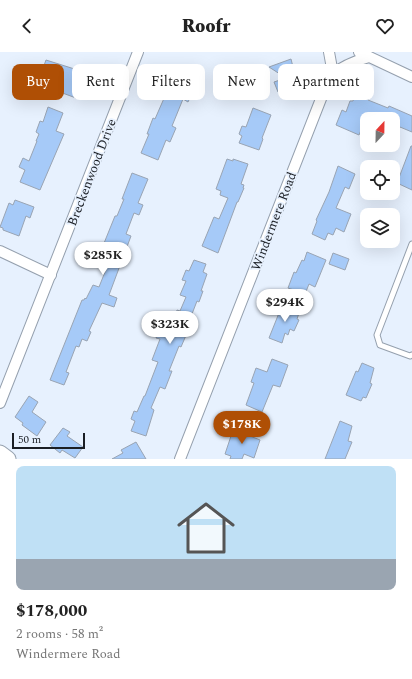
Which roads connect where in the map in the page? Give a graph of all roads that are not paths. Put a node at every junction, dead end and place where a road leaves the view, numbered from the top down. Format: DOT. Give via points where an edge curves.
graph roads {
  1 [pos="138,52"];
  2 [pos="330,52"];
  3 [pos="359,52"];
  4 [pos="369,58"];
  5 [pos="332,64"];
  6 [pos="350,64"];
  7 [pos="412,77"];
  8 [pos="321,100"];
  9 [pos="412,244"];
  10 [pos="0,251"];
  11 [pos="50,275"];
  12 [pos="412,355"];
  13 [pos="0,403"];
  14 [pos="0,453"];
  15 [pos="8,459"];
  16 [pos="180,459"];
  1 -- 11 [label="street, Breckenwood Drive"];
  2 -- 5 [label="street"];
  3 -- 4 [label="street"];
  4 -- 6 [label="street"];
  4 -- 7 [label="street"];
  8 -- 16 [label="street, Windermere Road"];
  9 -- 12 [label="lane" via="377,335 380,345"];
  10 -- 11 [label="street"];
  11 -- 13 [label="street, Breckenwood Drive"];
  14 -- 15 [label="street"];
}
